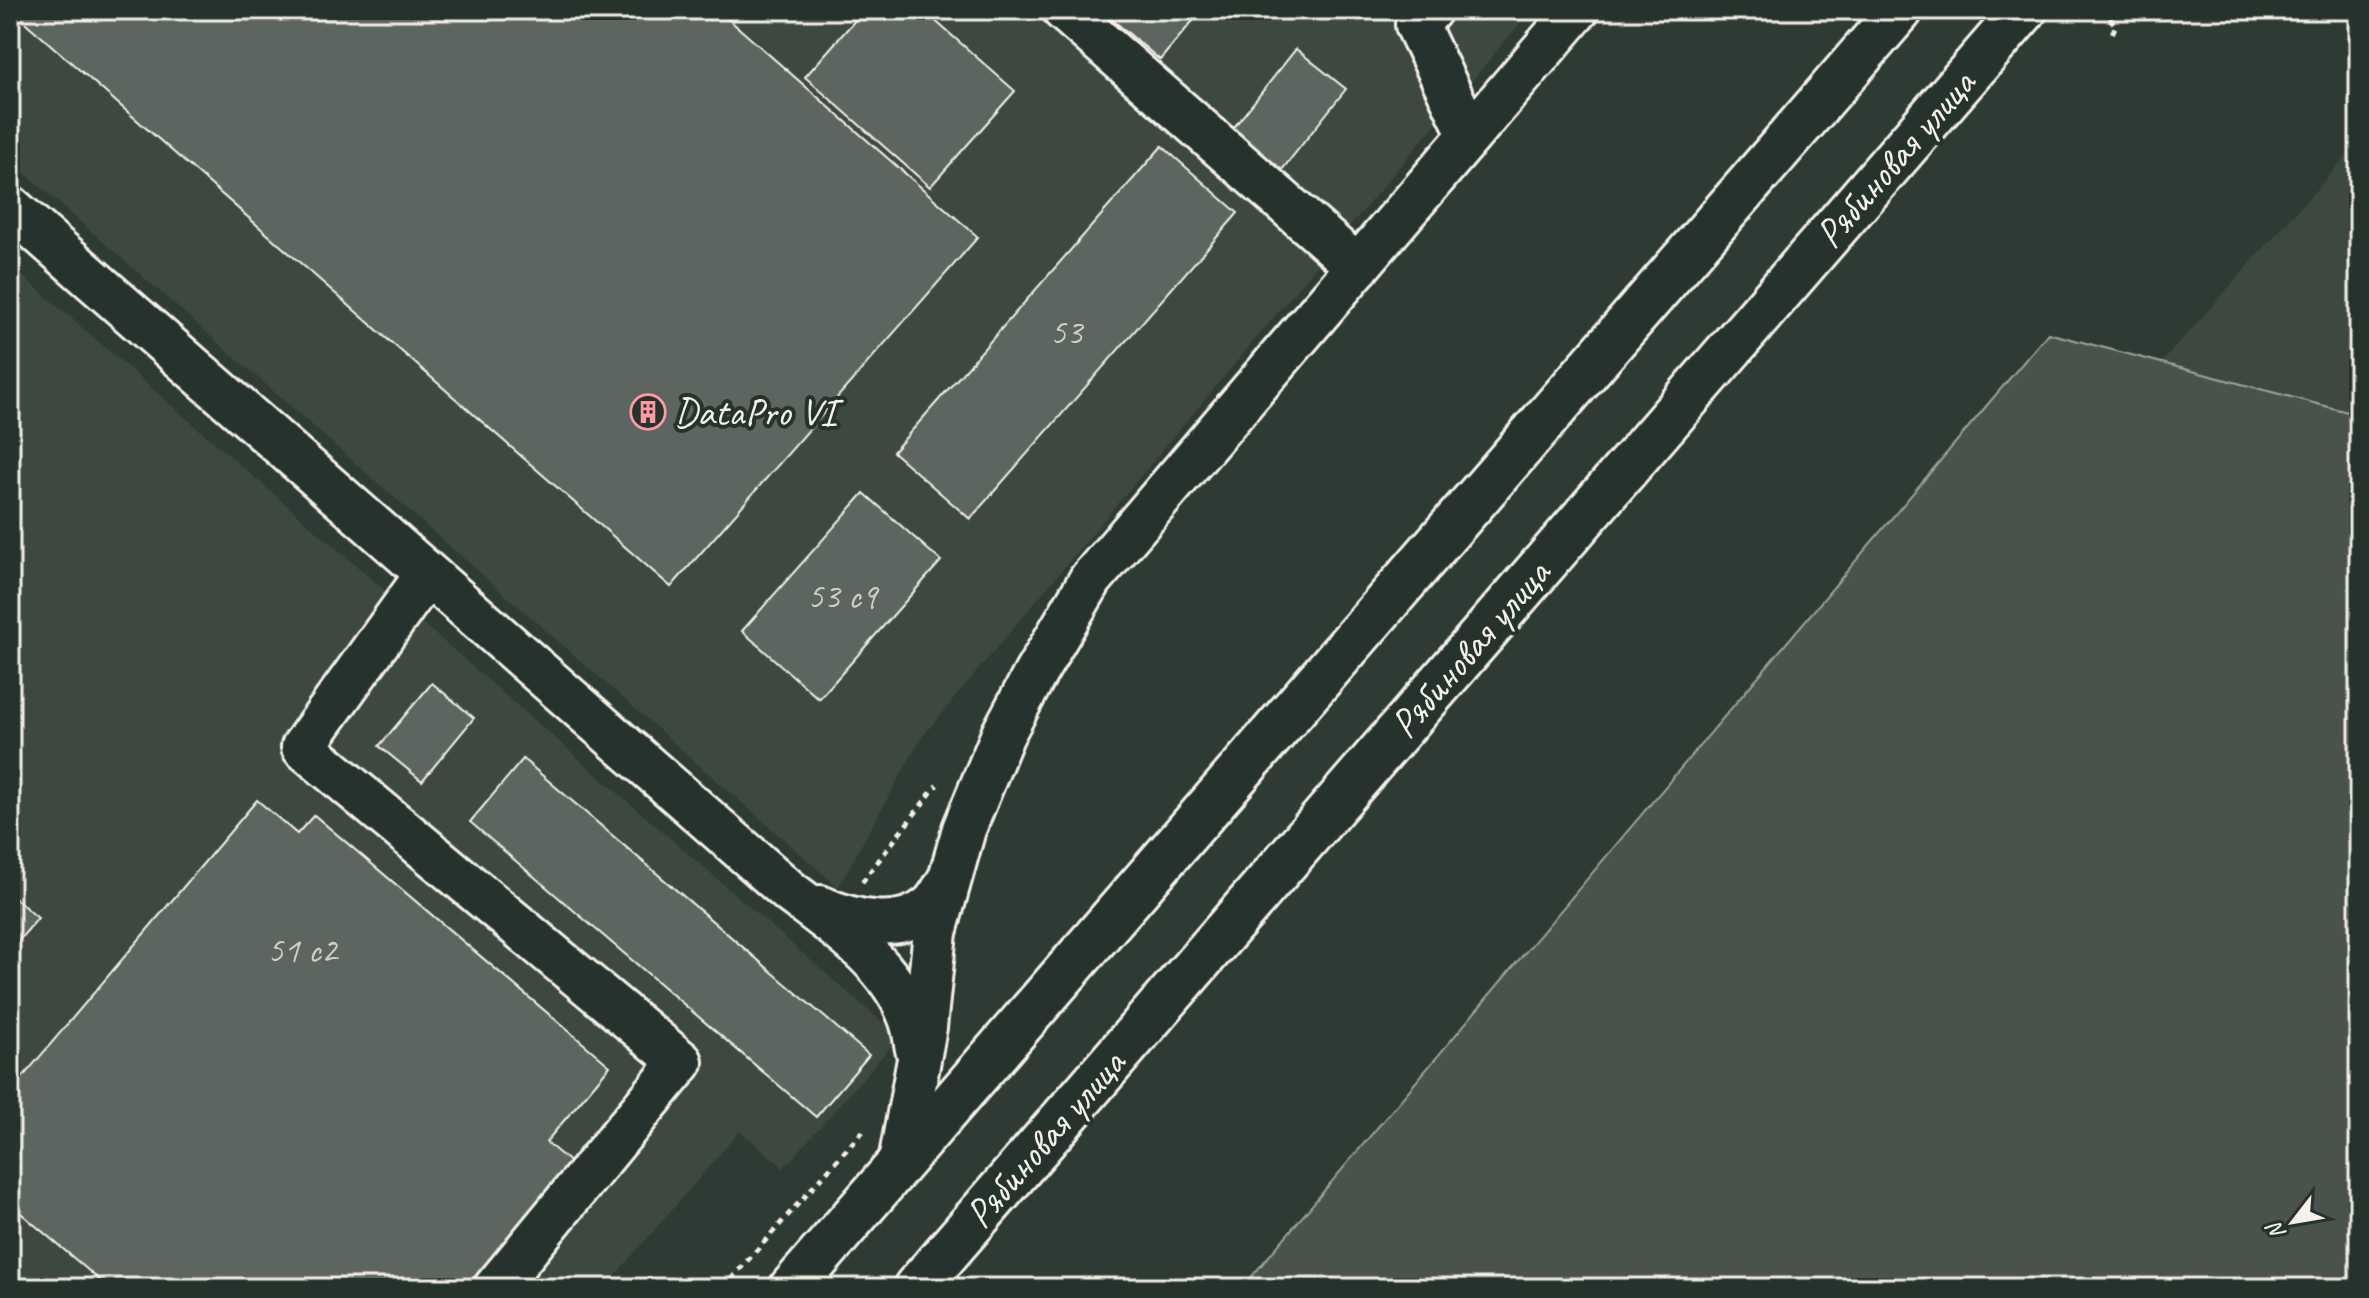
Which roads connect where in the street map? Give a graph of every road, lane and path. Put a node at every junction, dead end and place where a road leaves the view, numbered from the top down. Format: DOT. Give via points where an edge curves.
graph roads {
  1 [pos="1064,10"];
  2 [pos="1430,10"];
  3 [pos="1577,10"];
  4 [pos="1900,10"];
  5 [pos="2024,10"];
  6 [pos="2101,10"];
  7 [pos="2111,36"];
  8 [pos="1470,135"];
  9 [pos="10,207"];
  10 [pos="1358,267"];
  11 [pos="427,574"];
  12 [pos="949,880"];
  13 [pos="790,892"];
  14 [pos="919,1061"];
  15 [pos="900,1162"];
  16 [pos="495,1288"];
  17 [pos="792,1288"];
  18 [pos="916,1288"];
  1 -- 10 [label="street"];
  2 -- 8 [label="street" via="1417,25"];
  3 -- 8 [label="street"];
  4 -- 15 [label="main road"];
  5 -- 18 [label="main road, Рябиновая улица"];
  6 -- 7 [label="path" via="2116,25"];
  8 -- 10 [label="street"];
  9 -- 11 [label="street"];
  10 -- 12 [label="street" via="1091,579 1003,734"];
  11 -- 13 [label="street"];
  11 -- 16 [label="street" via="303,747 681,1062"];
  12 -- 13 [label="street" via="931,906 911,919 877,923 838,915"];
  12 -- 14 [label="street" via="935,932"];
  13 -- 14 [label="street" via="848,936 894,987 910,1018"];
  14 -- 15 [label="street"];
  15 -- 17 [label="main road"];
}
